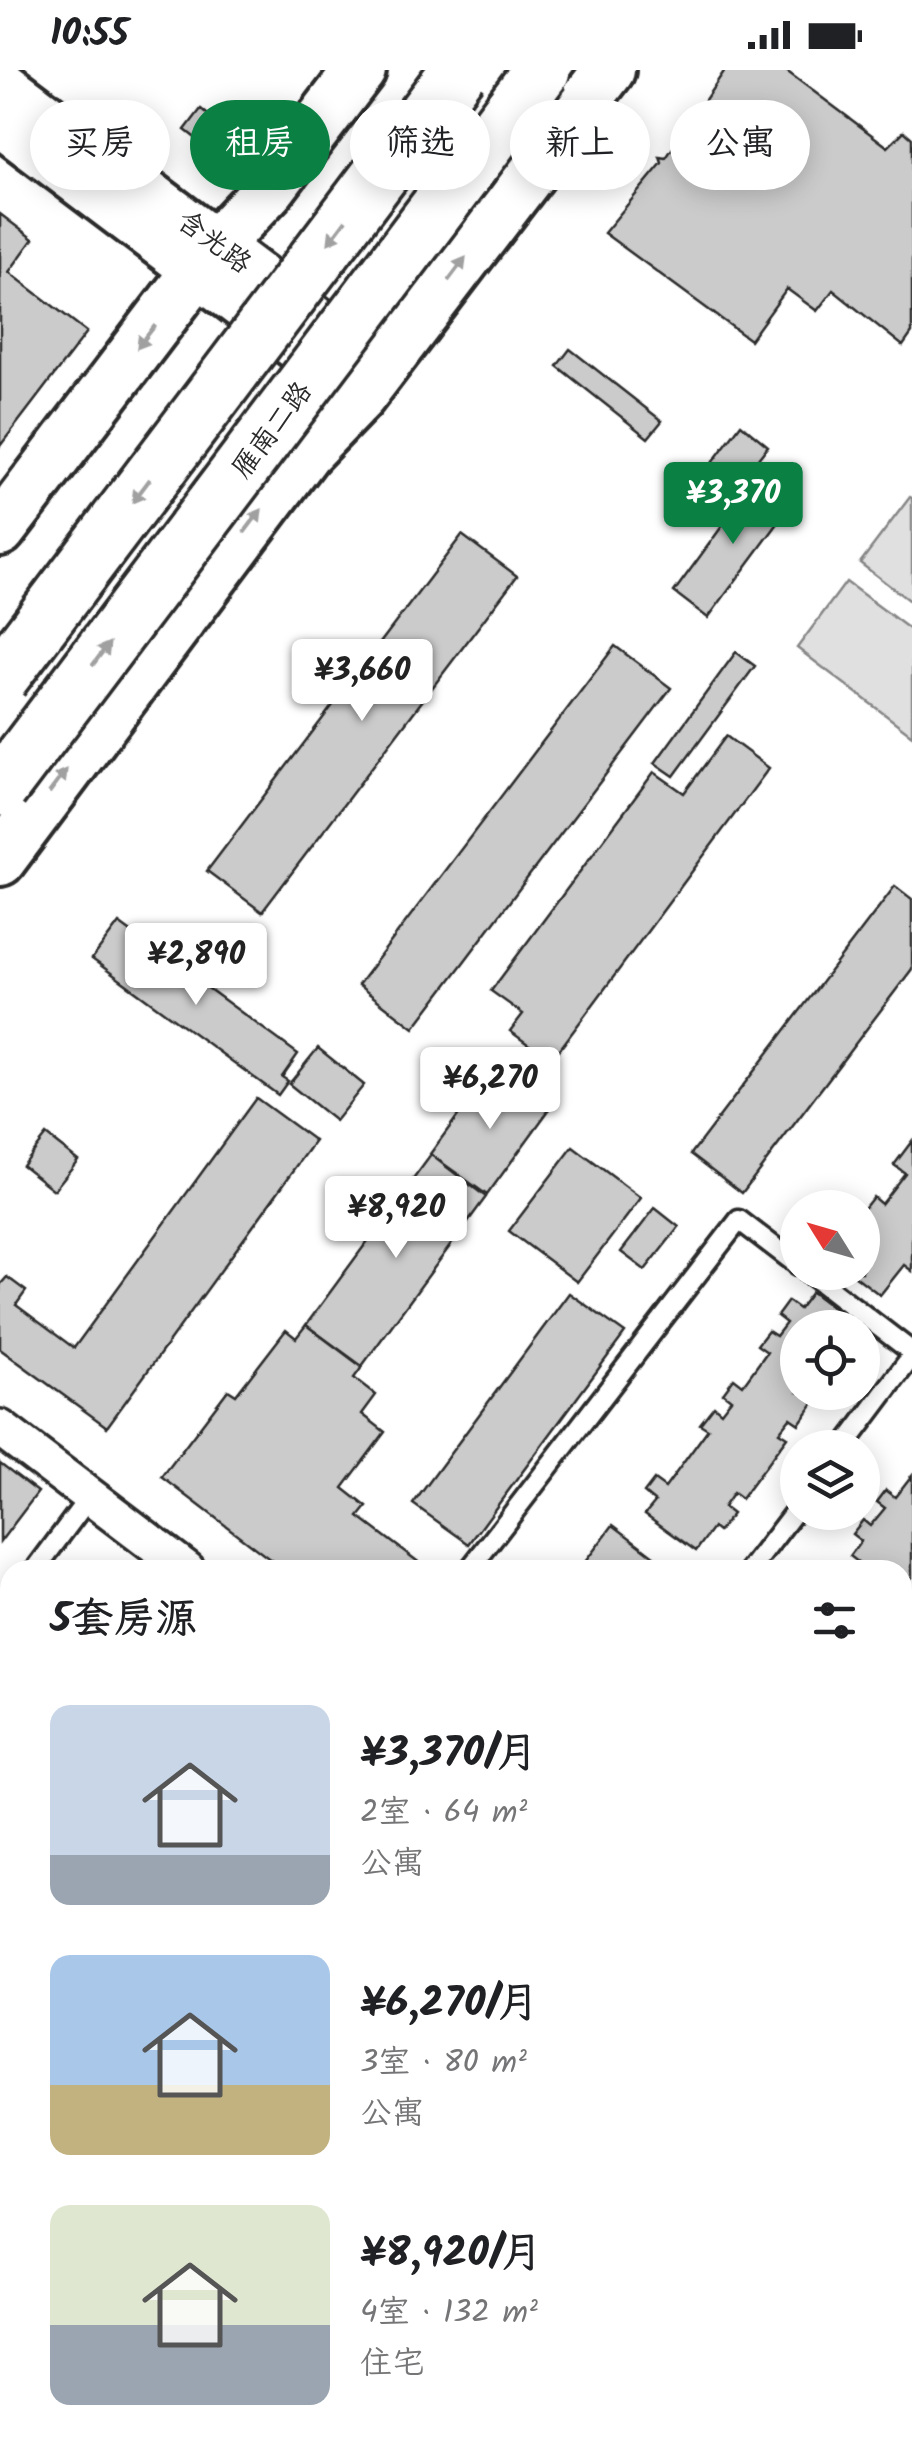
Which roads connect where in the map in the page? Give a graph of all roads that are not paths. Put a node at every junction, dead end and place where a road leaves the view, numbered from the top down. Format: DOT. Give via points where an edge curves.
graph roads {
  1 [pos="360,70"];
  2 [pos="459,70"];
  3 [pos="542,70"];
  4 [pos="609,70"];
  5 [pos="0,79"];
  6 [pos="0,125"];
  7 [pos="206,259"];
  8 [pos="371,382"];
  9 [pos="0,530"];
  10 [pos="0,678"];
  11 [pos="0,788"];
  12 [pos="0,860"];
  13 [pos="780,1251"];
  14 [pos="831,1290"];
  15 [pos="912,1354"];
  16 [pos="0,1428"];
  17 [pos="856,1430"];
  18 [pos="90,1496"];
  19 [pos="781,1530"];
  20 [pos="42,1560"];
  21 [pos="174,1560"];
  22 [pos="478,1560"];
  23 [pos="758,1560"];
  1 -- 7 [label="main road"];
  2 -- 10 [label="main road, one-way, bridge"];
  11 -- 3 [label="main road, 雁南二路, one-way, bridge"];
  8 -- 4 [label="main road, one-way"];
  5 -- 7 [label="street, 含光路"];
  6 -- 7 [label="street, 含光路"];
  7 -- 8 [label="street, 含光路"];
  7 -- 9 [label="main road, one-way"];
  12 -- 8 [label="main road, one-way" via="305,453"];
  13 -- 22 [label="lane" via="739,1220"];
  14 -- 15 [label="lane"];
  15 -- 17 [label="lane"];
  16 -- 18 [label="street"];
  18 -- 20 [label="lane"];
  18 -- 21 [label="street"];
  19 -- 23 [label="lane"];
}
